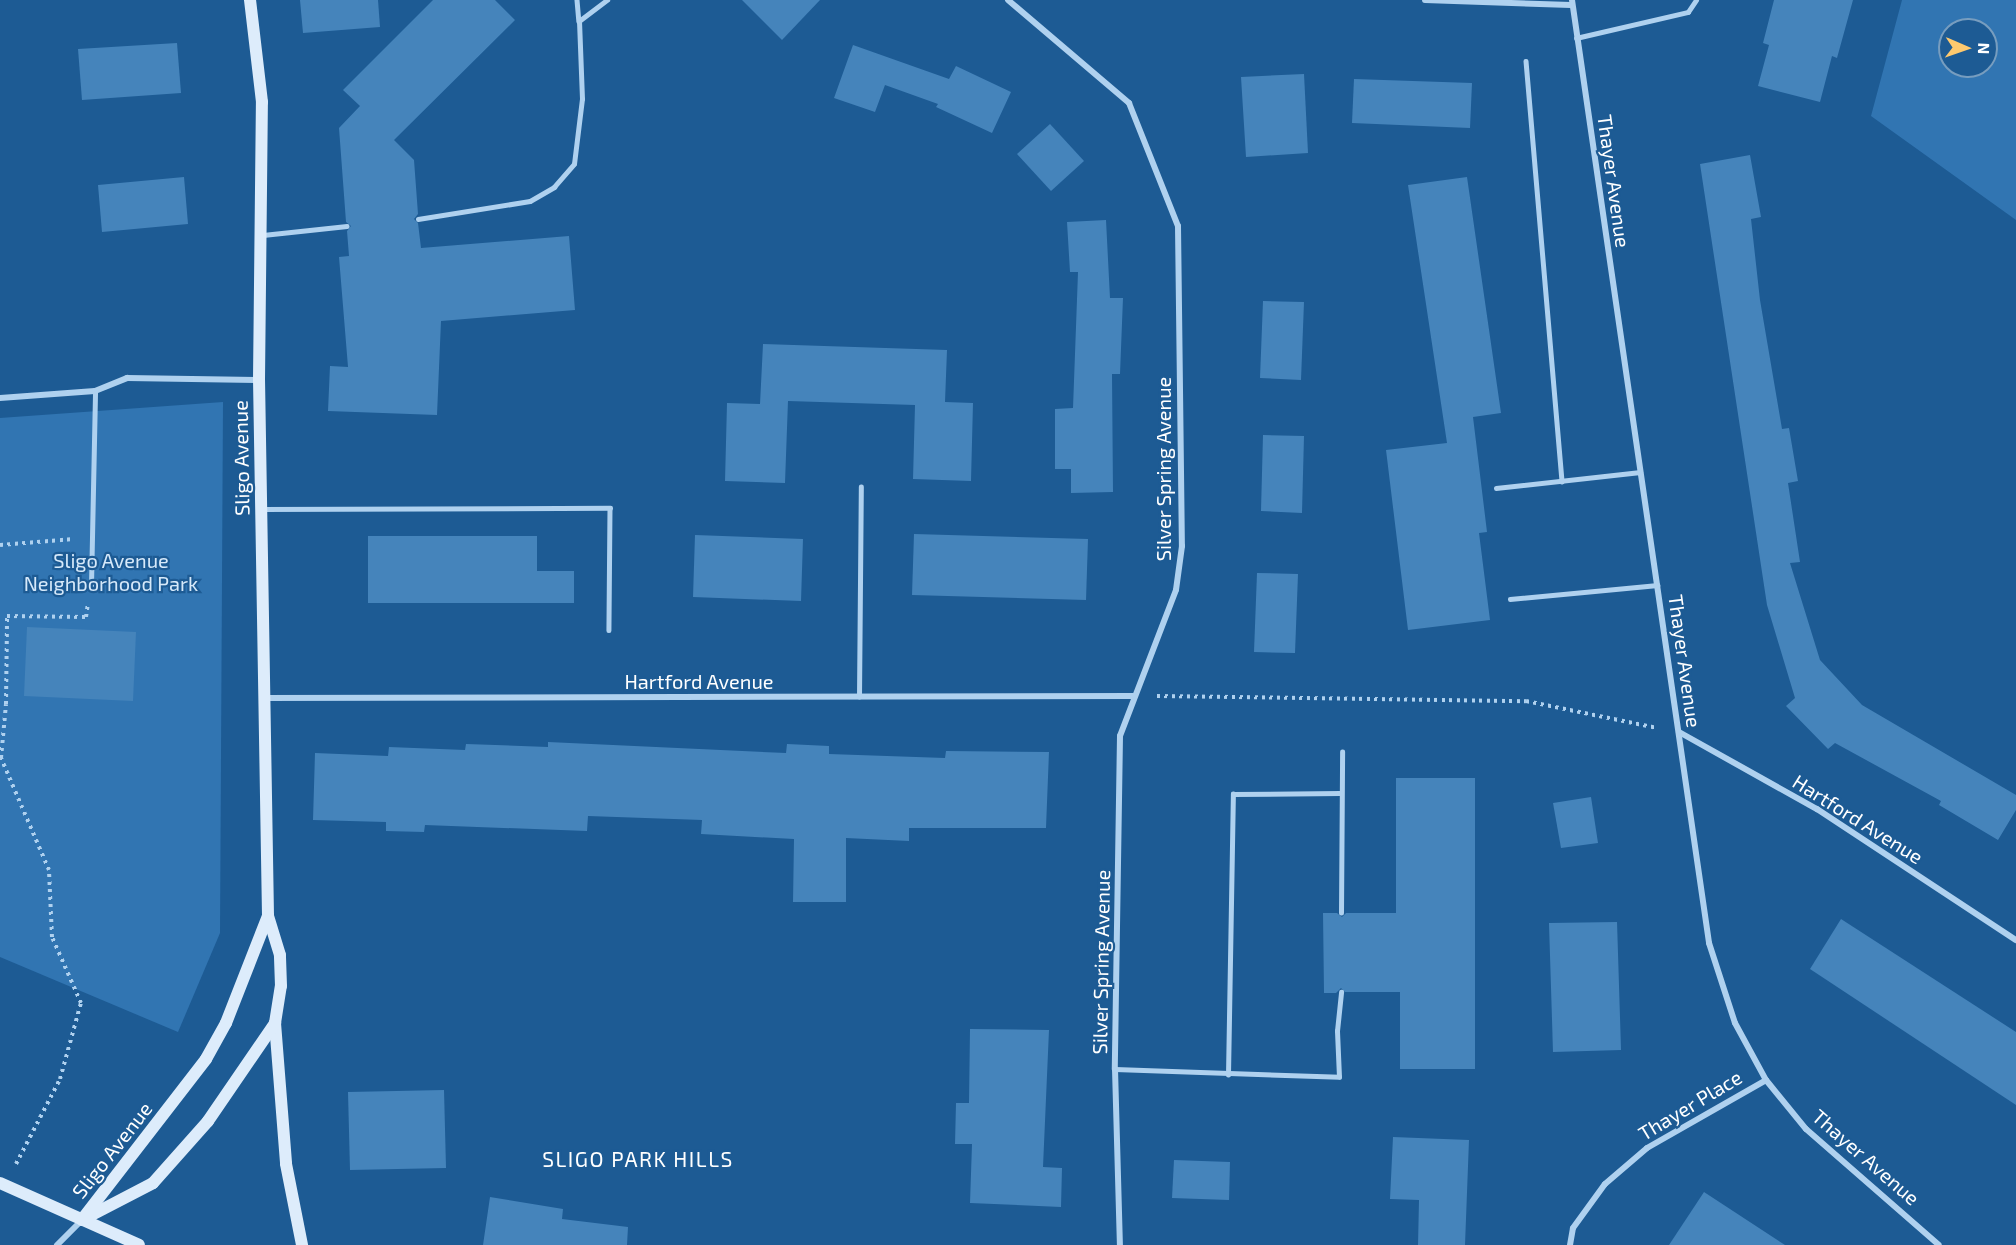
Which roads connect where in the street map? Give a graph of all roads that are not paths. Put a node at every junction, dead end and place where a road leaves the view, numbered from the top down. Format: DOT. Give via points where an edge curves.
graph roads {
  1 [pos="250,0"];
  2 [pos="577,0"];
  3 [pos="607,0"];
  4 [pos="1008,0"];
  5 [pos="1425,0"];
  6 [pos="1696,0"];
  7 [pos="1572,3"];
  8 [pos="579,21"];
  9 [pos="1576,38"];
  10 [pos="1526,61"];
  11 [pos="418,219"];
  12 [pos="347,226"];
  13 [pos="261,235"];
  14 [pos="259,380"];
  15 [pos="94,392"];
  16 [pos="0,398"];
  17 [pos="1640,472"];
  18 [pos="1562,481"];
  19 [pos="861,487"];
  20 [pos="1496,488"];
  21 [pos="262,509"];
  22 [pos="91,585"];
  23 [pos="1656,585"];
  24 [pos="1510,599"];
  25 [pos="609,630"];
  26 [pos="1133,696"];
  27 [pos="859,697"];
  28 [pos="265,698"];
  29 [pos="1678,732"];
  30 [pos="1342,752"];
  31 [pos="1340,793"];
  32 [pos="1341,913"];
  33 [pos="268,916"];
  34 [pos="2016,940"];
  35 [pos="1341,992"];
  36 [pos="275,1023"];
  37 [pos="1116,1070"];
  38 [pos="1228,1075"];
  39 [pos="1766,1080"];
  40 [pos="3,1185"];
  41 [pos="82,1220"];
  42 [pos="57,1245"];
  43 [pos="139,1245"];
  44 [pos="302,1245"];
  45 [pos="1120,1245"];
  46 [pos="1570,1245"];
  47 [pos="1939,1245"];
  1 -- 13 [label="street, Sligo Avenue" via="262,102"];
  2 -- 8 [label="lane"];
  3 -- 8 [label="lane"];
  4 -- 26 [label="street, Silver Spring Avenue" via="1129,104 1178,226 1182,546 1176,590"];
  5 -- 7 [label="street"];
  6 -- 9 [label="lane" via="1688,12"];
  7 -- 9 [label="street, Thayer Avenue"];
  8 -- 11 [label="lane" via="582,99 574,164 554,187 530,201"];
  9 -- 17 [label="street, Thayer Avenue"];
  10 -- 18 [label="lane"];
  12 -- 13 [label="lane"];
  13 -- 14 [label="street, Sligo Avenue"];
  14 -- 15 [label="street" via="127,378"];
  14 -- 21 [label="street, Sligo Avenue"];
  15 -- 16 [label="street"];
  15 -- 22 [label="lane"];
  17 -- 18 [label="lane"];
  17 -- 23 [label="street, Thayer Avenue"];
  18 -- 20 [label="lane"];
  19 -- 27 [label="lane"];
  21 -- 25 [label="lane" via="610,508"];
  21 -- 28 [label="street, Sligo Avenue"];
  23 -- 24 [label="lane"];
  23 -- 29 [label="street, Thayer Avenue"];
  26 -- 27 [label="street, Hartford Avenue"];
  26 -- 37 [label="street, Silver Spring Avenue" via="1120,736"];
  27 -- 28 [label="street, Hartford Avenue"];
  28 -- 33 [label="street, Sligo Avenue"];
  29 -- 34 [label="street, Hartford Avenue" via="1817,809"];
  29 -- 39 [label="street, Thayer Avenue" via="1709,943 1735,1023"];
  30 -- 31 [label="lane"];
  31 -- 32 [label="lane"];
  31 -- 38 [label="lane" via="1233,794"];
  33 -- 36 [label="street, Sligo Avenue" via="280,955 281,986"];
  33 -- 41 [label="street, Sligo Avenue" via="226,1023 206,1059"];
  35 -- 38 [label="lane" via="1338,1077"];
  36 -- 41 [label="street, Sligo Avenue" via="208,1121 153,1183"];
  36 -- 44 [label="street" via="286,1164"];
  37 -- 38 [label="lane"];
  37 -- 45 [label="street, Silver Spring Avenue"];
  39 -- 46 [label="street, Thayer Place" via="1647,1148 1605,1184 1573,1228"];
  39 -- 47 [label="street, Thayer Avenue" via="1806,1129"];
  40 -- 41 [label="street"];
  41 -- 42 [label="street"];
  41 -- 43 [label="street"];
}
